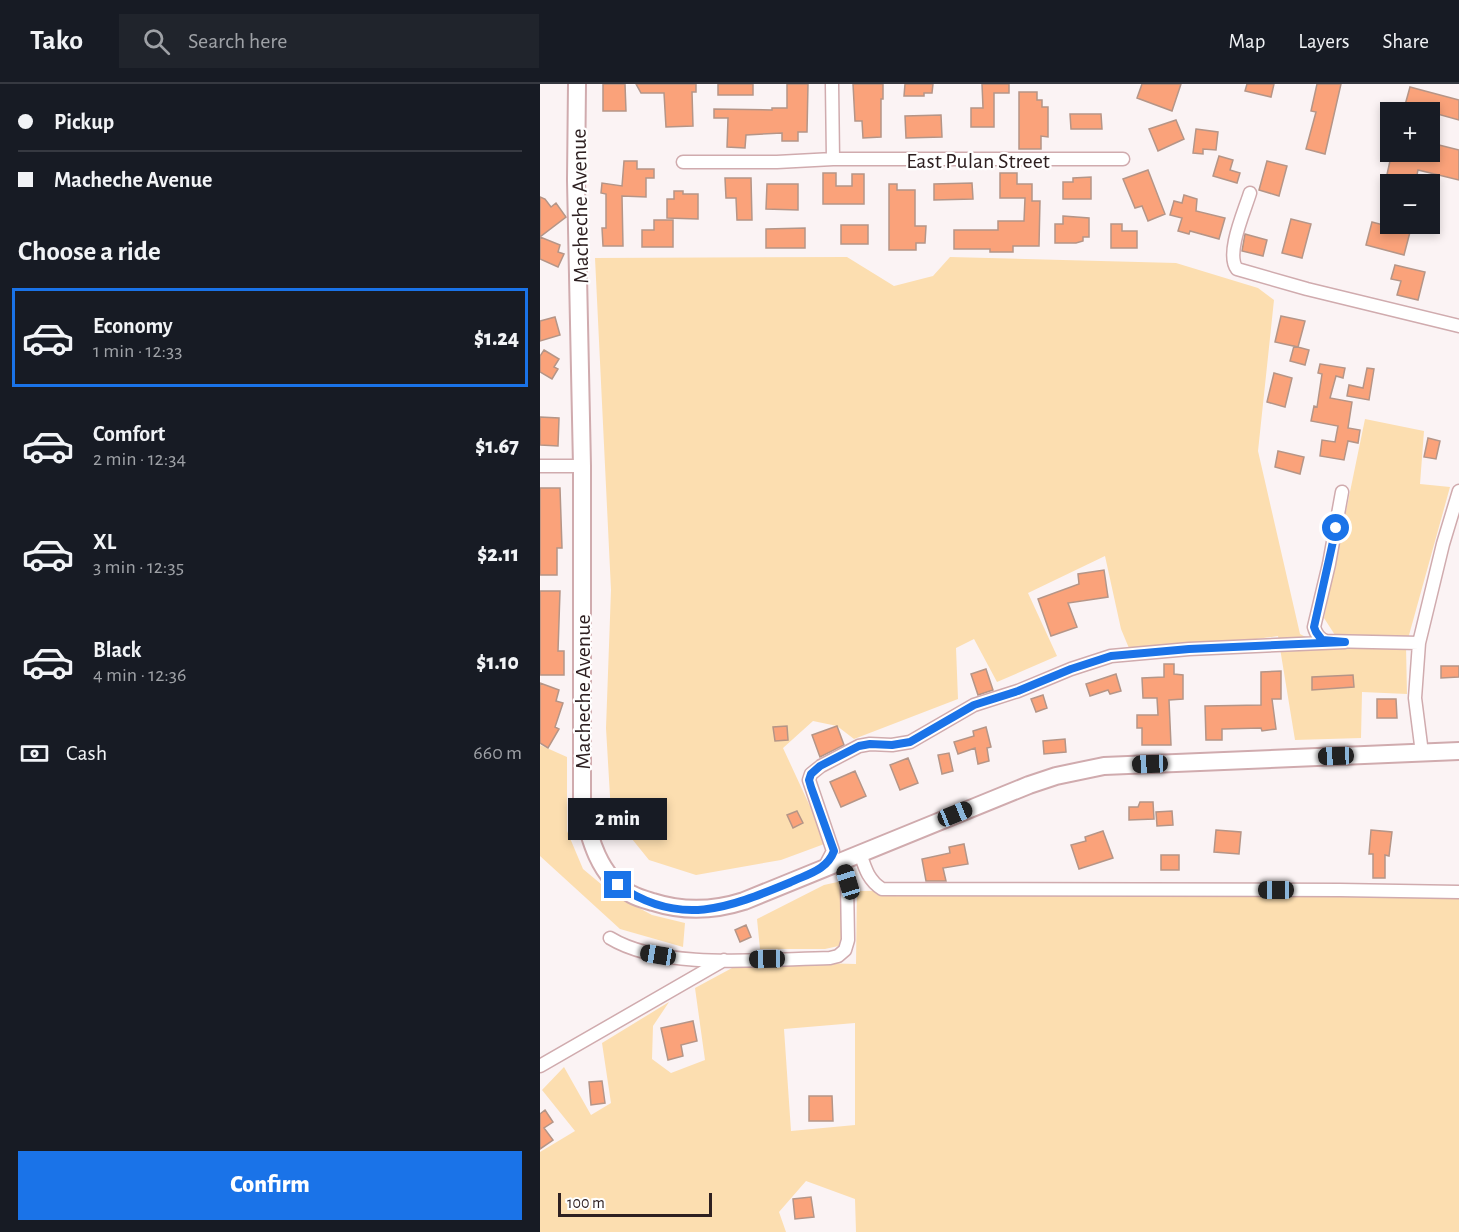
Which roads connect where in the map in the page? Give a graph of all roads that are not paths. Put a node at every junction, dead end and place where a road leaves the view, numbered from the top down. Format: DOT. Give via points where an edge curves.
graph roads {
  1 [pos="577,84"];
  2 [pos="832,84"];
  3 [pos="833,159"];
  4 [pos="1123,159"];
  5 [pos="682,162"];
  6 [pos="1250,193"];
  7 [pos="1459,326"];
  8 [pos="540,466"];
  9 [pos="582,466"];
  10 [pos="1459,491"];
  11 [pos="1342,492"];
  12 [pos="1345,642"];
  13 [pos="1419,643"];
  14 [pos="1459,751"];
  15 [pos="1422,753"];
  16 [pos="860,853"];
  17 [pos="841,860"];
  18 [pos="824,868"];
  19 [pos="1459,892"];
  20 [pos="610,938"];
  21 [pos="724,960"];
  22 [pos="540,1066"];
  1 -- 9 [label="main road, Macheche Avenue"];
  2 -- 3 [label="street"];
  3 -- 4 [label="street, East Pulan Street"];
  3 -- 5 [label="street, East Pulan Street"];
  6 -- 7 [label="street" via="1234,245 1233,263 1237,269"];
  8 -- 9 [label="street"];
  9 -- 18 [label="main road, Macheche Avenue" via="582,804 589,837 601,863 618,885 632,895 667,906 705,910 744,901"];
  10 -- 13 [label="street"];
  11 -- 12 [label="street" via="1314,627 1322,640"];
  12 -- 13 [label="street"];
  12 -- 18 [label="street" via="1111,656 974,705 910,742 859,746 820,766 809,780 834,851"];
  13 -- 15 [label="street" via="1415,698"];
  14 -- 15 [label="main road, Macheche Avenue"];
  15 -- 16 [label="main road, Macheche Avenue" via="1133,764 1079,770 1029,785"];
  16 -- 17 [label="main road, Macheche Avenue"];
  16 -- 19 [label="street" via="867,875 882,889"];
  17 -- 18 [label="main road, Macheche Avenue"];
  17 -- 21 [label="street" via="848,882 848,940 838,956"];
  20 -- 21 [label="street" via="642,953"];
  21 -- 22 [label="street"];
}
